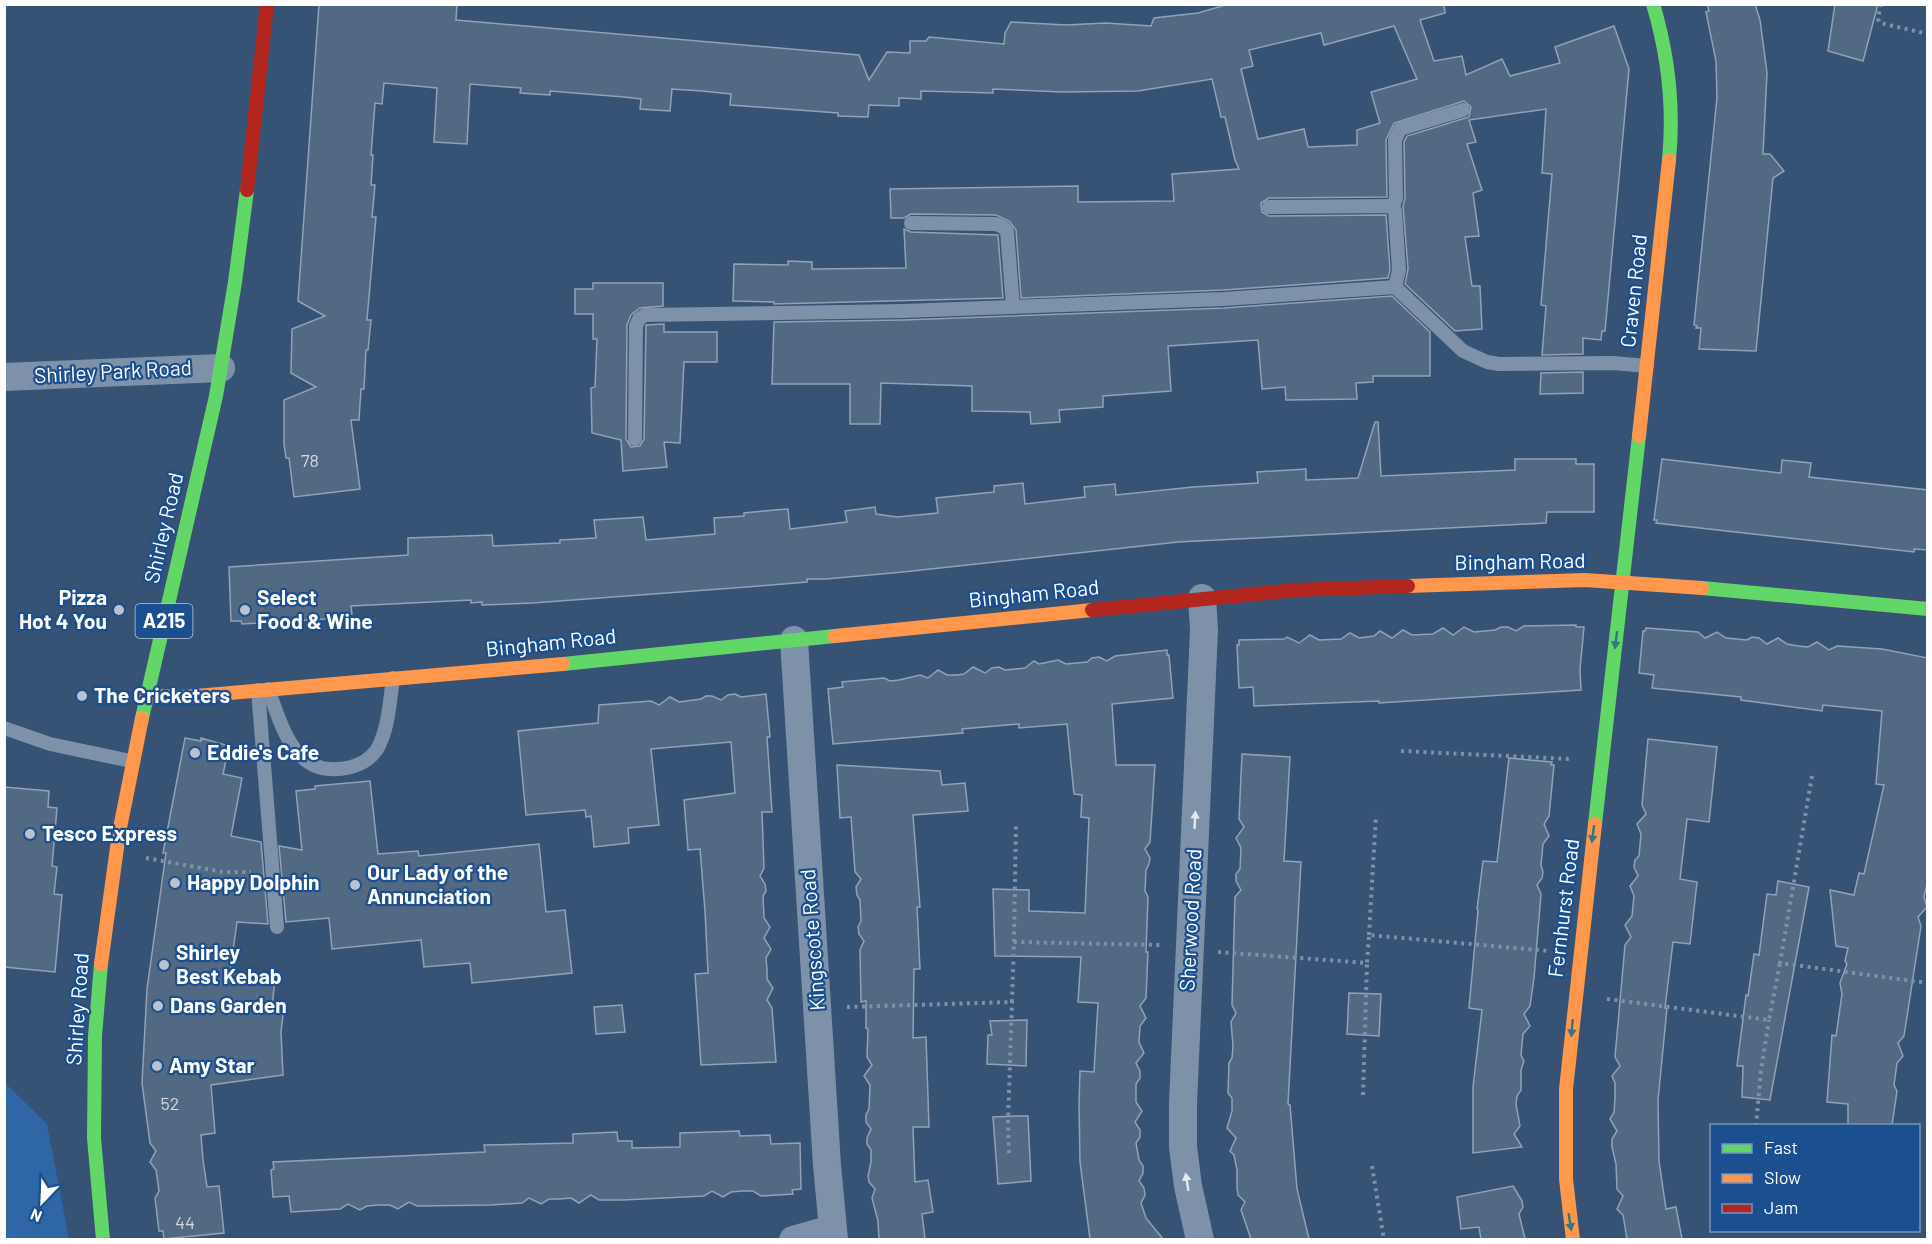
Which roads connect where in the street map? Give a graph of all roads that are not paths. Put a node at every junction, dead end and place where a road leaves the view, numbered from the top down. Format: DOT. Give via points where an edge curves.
graph roads {
  1 [pos="267,4"];
  2 [pos="1653,4"];
  3 [pos="1463,110"];
  4 [pos="1393,206"];
  5 [pos="1269,207"];
  6 [pos="911,223"];
  7 [pos="1395,287"];
  8 [pos="1013,307"];
  9 [pos="1647,366"];
  10 [pos="221,368"];
  11 [pos="4,377"];
  12 [pos="635,439"];
  13 [pos="1623,582"];
  14 [pos="1202,598"];
  15 [pos="1928,609"];
  16 [pos="794,640"];
  17 [pos="393,678"];
  18 [pos="263,689"];
  19 [pos="146,696"];
  20 [pos="4,728"];
  21 [pos="131,761"];
  22 [pos="277,927"];
  23 [pos="833,1234"];
  24 [pos="103,1239"];
  25 [pos="793,1239"];
  26 [pos="1200,1239"];
  27 [pos="1573,1239"];
  1 -- 10 [label="street, Shirley Road / A215" via="241,247"];
  2 -- 9 [label="street, Craven Road" via="1665,47 1671,118"];
  3 -- 4 [label="lane" via="1405,126 1397,134"];
  4 -- 5 [label="lane"];
  4 -- 7 [label="lane" via="1399,270"];
  6 -- 8 [label="lane" via="1003,227"];
  7 -- 8 [label="lane"];
  7 -- 9 [label="lane" via="1463,351 1487,362"];
  8 -- 12 [label="lane" via="645,315 636,326"];
  9 -- 13 [label="street, Craven Road"];
  10 -- 11 [label="street, Shirley Park Road"];
  10 -- 19 [label="street, Shirley Road / A215"];
  13 -- 14 [label="street, Bingham Road" via="1306,589"];
  13 -- 15 [label="street, Bingham Road"];
  13 -- 27 [label="street, Fernhurst Road, one-way" via="1565,1098 1563,1147"];
  14 -- 16 [label="street, Bingham Road"];
  26 -- 14 [label="street, Sherwood Road, one-way" via="1184,1157 1183,1103 1204,630"];
  16 -- 17 [label="street, Bingham Road"];
  16 -- 23 [label="street, Kingscote Road"];
  17 -- 18 [label="street, Bingham Road"];
  17 -- 18 [label="lane" via="385,731 377,750 361,764 334,770 294,750"];
  18 -- 19 [label="street, Bingham Road" via="184,697"];
  18 -- 22 [label="lane"];
  19 -- 21 [label="street, Shirley Road / A215"];
  20 -- 21 [label="lane" via="50,744"];
  21 -- 24 [label="street, Shirley Road / A215" via="100,964 95,1033 95,1164"];
  23 -- 25 [label="street"];
}
